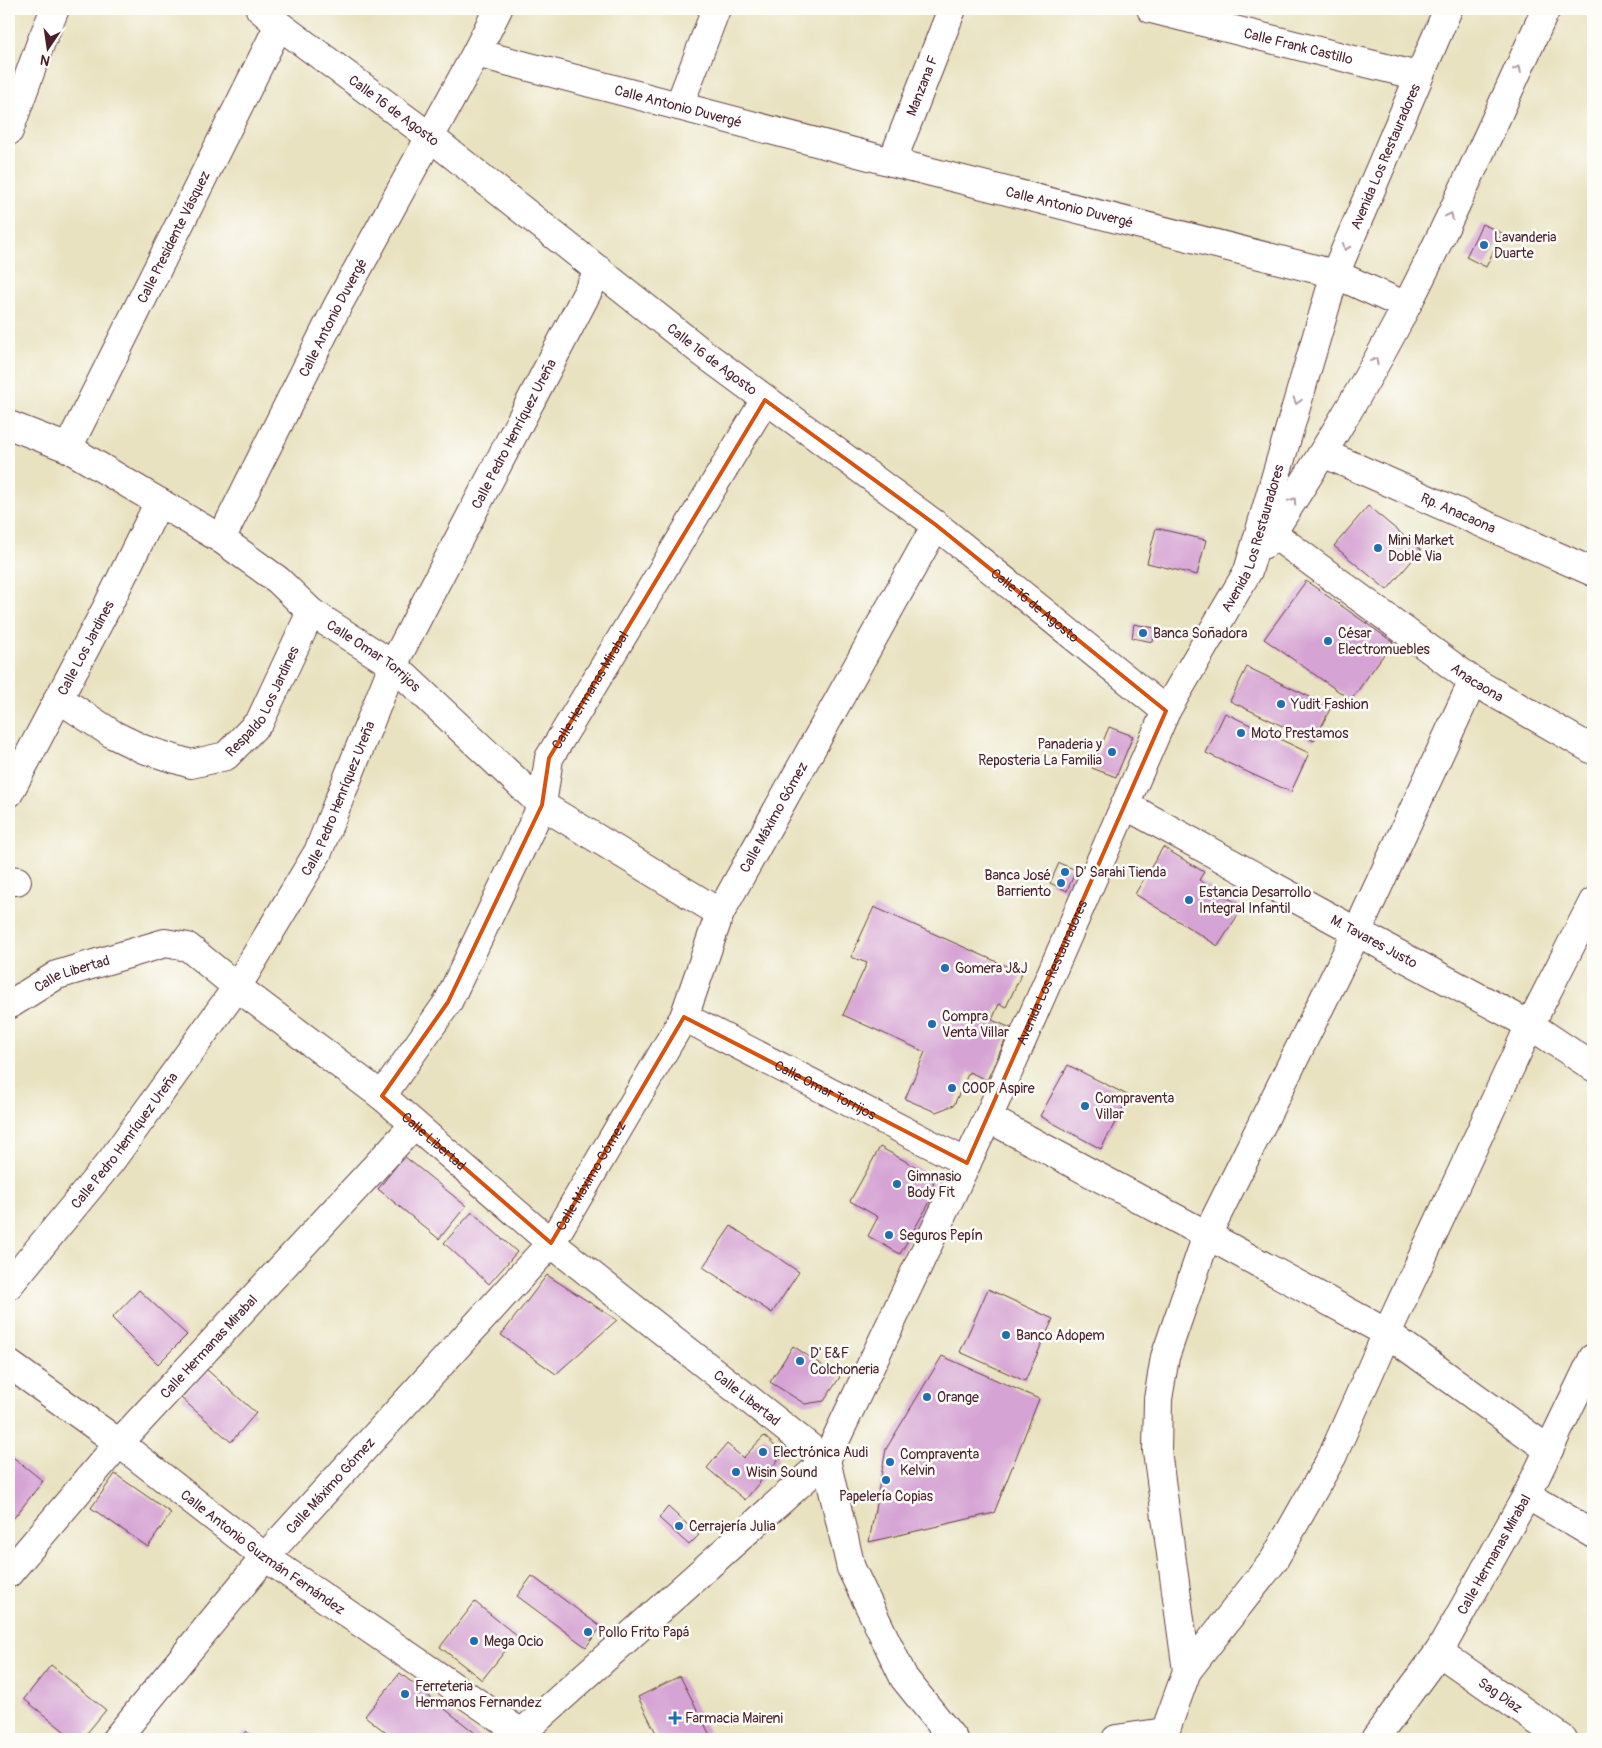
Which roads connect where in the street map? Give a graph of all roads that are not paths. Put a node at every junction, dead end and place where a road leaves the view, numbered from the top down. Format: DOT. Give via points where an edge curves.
graph roads {
  1 [pos="54,9"];
  2 [pos="498,9"];
  3 [pos="716,9"];
  4 [pos="952,9"];
  5 [pos="1151,9"];
  6 [pos="1448,9"];
  7 [pos="1546,9"];
  8 [pos="1178,12"];
  9 [pos="270,17"];
  10 [pos="476,53"];
  11 [pos="1418,76"];
  12 [pos="679,106"];
  13 [pos="9,131"];
  14 [pos="429,136"];
  15 [pos="892,162"];
  16 [pos="600,270"];
  17 [pos="1335,274"];
  18 [pos="1406,306"];
  19 [pos="765,400"];
  20 [pos="9,425"];
  21 [pos="68,448"];
  22 [pos="1323,454"];
  23 [pos="159,502"];
  24 [pos="936,525"];
  25 [pos="1272,533"];
  26 [pos="221,539"];
  27 [pos="1248,571"];
  28 [pos="1593,572"];
  29 [pos="311,612"];
  30 [pos="393,666"];
  31 [pos="1473,681"];
  32 [pos="58,698"];
  33 [pos="1166,711"];
  34 [pos="1593,750"];
  35 [pos="9,793"];
  36 [pos="542,805"];
  37 [pos="1125,805"];
  38 [pos="1593,902"];
  39 [pos="720,913"];
  40 [pos="1357,932"];
  41 [pos="1587,933"];
  42 [pos="237,988"];
  43 [pos="9,1005"];
  44 [pos="684,1017"];
  45 [pos="1530,1025"];
  46 [pos="1593,1067"];
  47 [pos="382,1096"];
  48 [pos="988,1118"];
  49 [pos="414,1125"];
  50 [pos="967,1163"];
  51 [pos="1207,1235"];
  52 [pos="552,1243"];
  53 [pos="9,1285"];
  54 [pos="1386,1333"];
  55 [pos="1593,1358"];
  56 [pos="9,1364"];
  57 [pos="119,1443"];
  58 [pos="1549,1450"];
  59 [pos="826,1460"];
  60 [pos="1527,1495"];
  61 [pos="1593,1534"];
  62 [pos="265,1557"];
  63 [pos="9,1573"];
  64 [pos="1439,1652"];
  65 [pos="1187,1671"];
  66 [pos="1171,1735"];
  67 [pos="518,1736"];
  68 [pos="116,1739"];
  69 [pos="953,1739"];
  70 [pos="1116,1739"];
  71 [pos="1375,1739"];
  72 [pos="1562,1739"];
  1 -- 13 [label="street"];
  2 -- 10 [label="street"];
  3 -- 12 [label="street"];
  4 -- 15 [label="street, Manzana F"];
  5 -- 8 [label="street, Calle Frank Castillo"];
  6 -- 11 [label="street, Avenida Los Restauradores"];
  18 -- 7 [label="street, one-way"];
  8 -- 11 [label="street, Calle Frank Castillo"];
  9 -- 14 [label="street, Calle 16 de Agosto"];
  9 -- 21 [label="street, Calle Presidente Vásquez"];
  10 -- 12 [label="street, Calle Antonio Duvergé"];
  10 -- 14 [label="street, Calle Antonio Duvergé"];
  11 -- 17 [label="street, Avenida Los Restauradores, one-way"];
  12 -- 15 [label="street, Calle Antonio Duvergé"];
  14 -- 16 [label="street, Calle 16 de Agosto"];
  14 -- 26 [label="street, Calle Antonio Duvergé" via="338,305"];
  15 -- 17 [label="street, Calle Antonio Duvergé"];
  16 -- 19 [label="street, Calle 16 de Agosto"];
  16 -- 30 [label="street, Calle Pedro Henríquez Ureña"];
  17 -- 18 [label="street, Calle Antonio Duvergé"];
  17 -- 27 [label="street, Avenida Los Restauradores, one-way"];
  22 -- 18 [label="street, one-way"];
  19 -- 24 [label="street, Calle 16 de Agosto"];
  19 -- 36 [label="street, Calle Hermanas Mirabal" via="549,758"];
  20 -- 21 [label="street, Calle Omar Torrijos"];
  21 -- 23 [label="street, Calle Omar Torrijos"];
  25 -- 22 [label="street, one-way"];
  22 -- 28 [label="street, Rp. Anacaona"];
  23 -- 26 [label="street, Calle Omar Torrijos"];
  23 -- 32 [label="street, Calle Los Jardines"];
  24 -- 33 [label="street, Calle 16 de Agosto"];
  24 -- 39 [label="street, Calle Máximo Gómez"];
  25 -- 27 [label="street"];
  25 -- 31 [label="street, Anacaona"];
  26 -- 29 [label="street, Calle Omar Torrijos" via="278,580"];
  27 -- 33 [label="street, Avenida Los Restauradores"];
  29 -- 30 [label="street, Calle Omar Torrijos"];
  29 -- 32 [label="street, Respaldo Los Jardines" via="260,721 226,756 191,764 143,749 114,735"];
  30 -- 36 [label="street, Calle Omar Torrijos"];
  30 -- 42 [label="street, Calle Pedro Henríquez Ureña" via="318,852"];
  31 -- 34 [label="street, Anacaona"];
  31 -- 40 [label="street"];
  32 -- 35 [label="street, Calle Los Jardines"];
  33 -- 37 [label="street, Avenida Los Restauradores"];
  36 -- 39 [label="street, Calle Omar Torrijos"];
  36 -- 47 [label="street, Calle Hermanas Mirabal" via="448,1002"];
  37 -- 40 [label="street, M. Tavares Justo"];
  37 -- 48 [label="street, Avenida Los Restauradores"];
  38 -- 41 [label="street"];
  39 -- 44 [label="street, Calle Máximo Gómez"];
  40 -- 45 [label="street, M. Tavares Justo"];
  40 -- 51 [label="street"];
  41 -- 45 [label="street"];
  42 -- 43 [label="street, Calle Libertad" via="188,947 165,943 57,975"];
  42 -- 47 [label="street, Calle Libertad"];
  42 -- 53 [label="street, Calle Pedro Henríquez Ureña" via="112,1161"];
  44 -- 50 [label="street, Calle Omar Torrijos"];
  44 -- 52 [label="street, Calle Máximo Gómez"];
  45 -- 46 [label="street, M. Tavares Justo"];
  45 -- 54 [label="street"];
  47 -- 49 [label="street, Calle Libertad"];
  48 -- 50 [label="street, Avenida Los Restauradores"];
  48 -- 51 [label="street"];
  49 -- 52 [label="street, Calle Libertad"];
  49 -- 57 [label="street, Calle Hermanas Mirabal"];
  50 -- 59 [label="street, Avenida Los Restauradores"];
  51 -- 54 [label="street"];
  51 -- 65 [label="street" via="1165,1357 1158,1399 1157,1451"];
  52 -- 59 [label="street, Calle Libertad"];
  52 -- 62 [label="street, Calle Máximo Gómez"];
  54 -- 58 [label="street"];
  54 -- 65 [label="street" via="1332,1457 1274,1560"];
  55 -- 58 [label="street, Calle Hermanas Mirabal"];
  56 -- 57 [label="street, Calle Antonio Guzmán Fernández"];
  57 -- 62 [label="street, Calle Antonio Guzmán Fernández"];
  57 -- 63 [label="street, Calle Hermanas Mirabal"];
  58 -- 60 [label="street, Calle Hermanas Mirabal"];
  59 -- 67 [label="street, Avenida Los Restauradores"];
  59 -- 69 [label="street" via="851,1568 904,1678"];
  60 -- 61 [label="street"];
  60 -- 64 [label="street, Calle Hermanas Mirabal"];
  62 -- 67 [label="street, Calle Antonio Guzmán Fernández"];
  62 -- 68 [label="street, Calle Máximo Gómez"];
  64 -- 71 [label="street, Calle Hermanas Mirabal"];
  64 -- 72 [label="street, Sag Diaz"];
  65 -- 66 [label="street"];
  66 -- 70 [label="street"];
}
